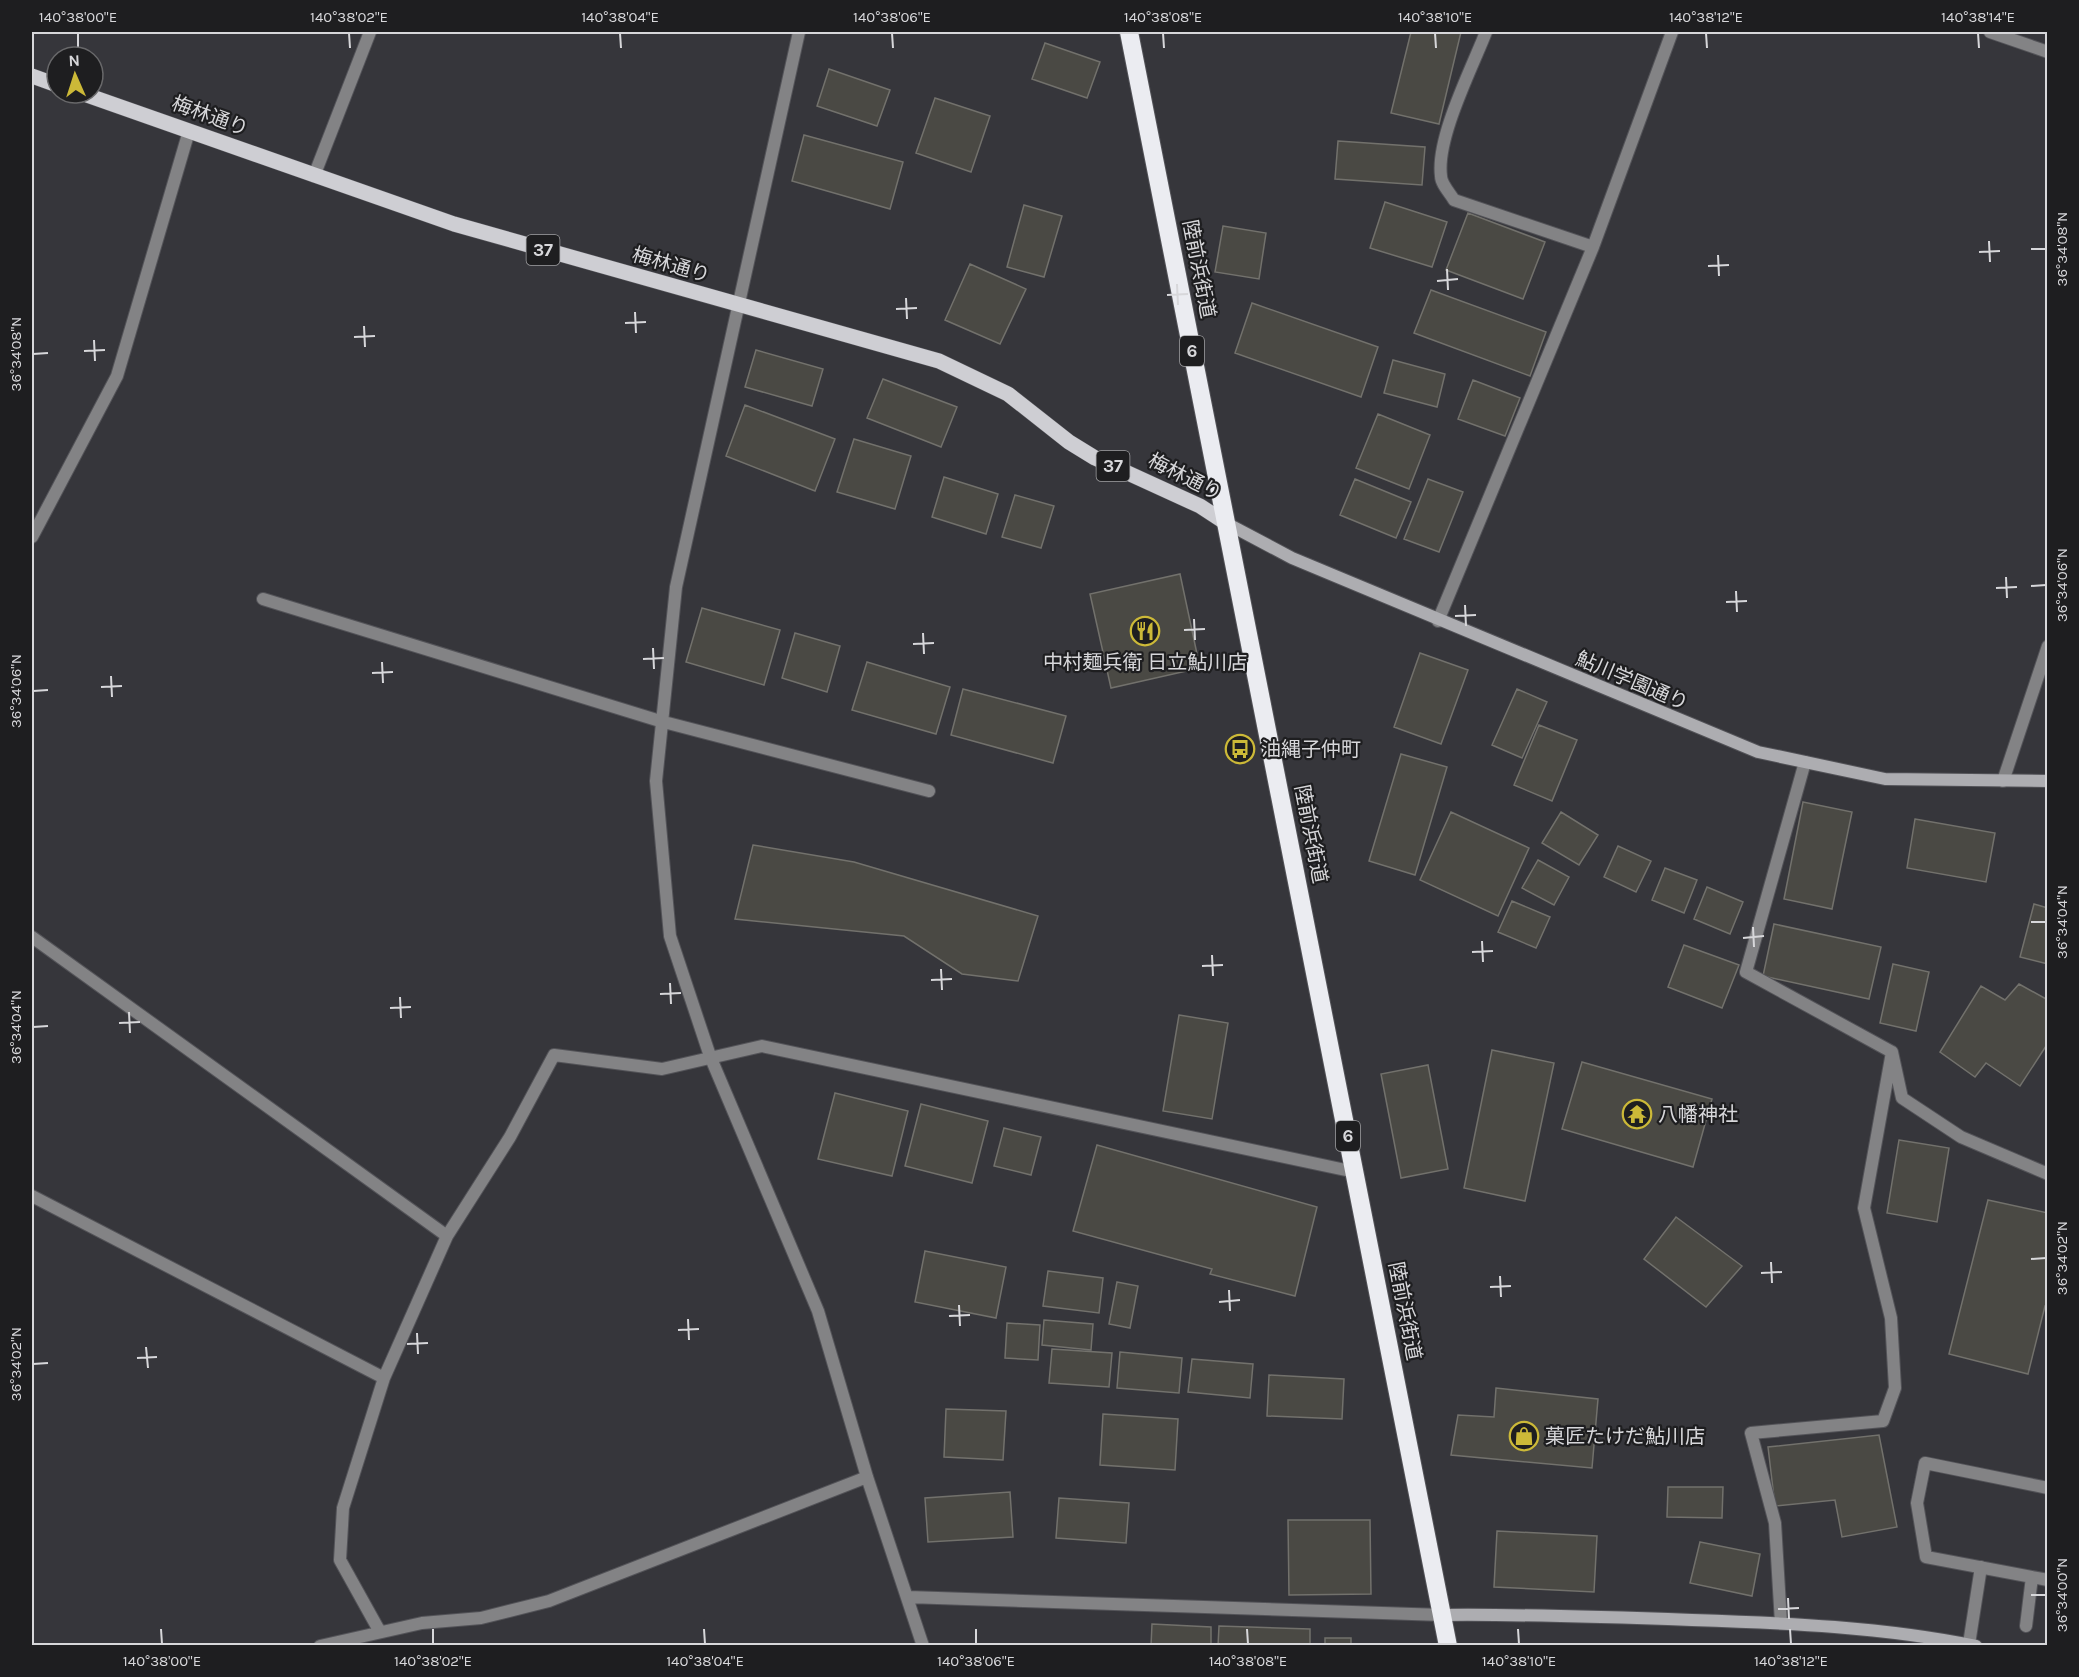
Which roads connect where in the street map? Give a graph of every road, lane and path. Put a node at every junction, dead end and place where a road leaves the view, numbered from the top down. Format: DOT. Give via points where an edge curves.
graph roads {
  1 [pos="370,32"];
  2 [pos="800,32"];
  3 [pos="1129,32"];
  4 [pos="1486,32"];
  5 [pos="1671,32"];
  6 [pos="1990,32"];
  7 [pos="2048,52"];
  8 [pos="105,101"];
  9 [pos="189,131"];
  10 [pos="314,176"];
  11 [pos="1593,248"];
  12 [pos="740,307"];
  13 [pos="1226,523"];
  14 [pos="32,537"];
  15 [pos="263,599"];
  16 [pos="1438,621"];
  17 [pos="2048,646"];
  18 [pos="660,721"];
  19 [pos="1805,762"];
  20 [pos="2003,781"];
  21 [pos="2048,781"];
  22 [pos="929,791"];
  23 [pos="32,937"];
  24 [pos="1892,1052"];
  25 [pos="710,1056"];
  26 [pos="1355,1172"];
  27 [pos="2048,1174"];
  28 [pos="32,1196"];
  29 [pos="447,1236"];
  30 [pos="384,1377"];
  31 [pos="867,1477"];
  32 [pos="2048,1488"];
  33 [pos="1981,1567"];
  34 [pos="2032,1577"];
  35 [pos="2048,1580"];
  36 [pos="908,1597"];
  37 [pos="1442,1615"];
  38 [pos="1781,1623"];
  39 [pos="2026,1626"];
  40 [pos="380,1632"];
  41 [pos="1973,1645"];
  42 [pos="320,1646"];
  43 [pos="923,1646"];
  44 [pos="1449,1646"];
  1 -- 10 [label="street"];
  2 -- 12 [label="street"];
  3 -- 13 [label="highway, 陸前浜街道 / 6"];
  4 -- 11 [label="street" via="1453,116 1442,151 1440,178 1454,200"];
  5 -- 11 [label="street"];
  6 -- 7 [label="street"];
  8 -- 9 [label="main road, 梅林通り / 37"];
  9 -- 10 [label="main road, 梅林通り / 37"];
  9 -- 14 [label="street" via="117,376"];
  10 -- 12 [label="main road, 梅林通り / 37" via="454,224"];
  11 -- 16 [label="street"];
  12 -- 13 [label="main road, 梅林通り / 37" via="939,361 1008,394 1095,458 1200,506"];
  12 -- 18 [label="street" via="676,587"];
  13 -- 16 [label="street, 鮎川学園通り" via="1292,558"];
  13 -- 26 [label="highway, 陸前浜街道 / 6"];
  15 -- 18 [label="street"];
  16 -- 19 [label="street, 鮎川学園通り" via="1719,738 1758,752"];
  17 -- 20 [label="street"];
  18 -- 22 [label="street"];
  18 -- 25 [label="street" via="656,781 670,936"];
  19 -- 20 [label="street, 鮎川学園通り" via="1885,779"];
  19 -- 24 [label="street" via="1746,972"];
  20 -- 21 [label="street, 鮎川学園通り"];
  23 -- 29 [label="street"];
  24 -- 27 [label="street" via="1902,1098 1961,1137"];
  24 -- 38 [label="street" via="1864,1208 1891,1318 1895,1388 1883,1421 1750,1433 1775,1523"];
  25 -- 26 [label="street" via="762,1046"];
  25 -- 29 [label="street" via="662,1069 554,1055 510,1137"];
  25 -- 31 [label="street" via="818,1311"];
  26 -- 37 [label="highway, 陸前浜街道 / 6"];
  28 -- 30 [label="street"];
  29 -- 30 [label="street"];
  30 -- 40 [label="street" via="343,1508 340,1560"];
  31 -- 36 [label="street"];
  31 -- 40 [label="street" via="549,1601 482,1618 422,1623"];
  32 -- 33 [label="street" via="1924,1463 1917,1503 1926,1557"];
  33 -- 34 [label="street"];
  33 -- 41 [label="street"];
  34 -- 35 [label="street"];
  34 -- 39 [label="street"];
  36 -- 37 [label="street"];
  36 -- 43 [label="street"];
  37 -- 38 [label="street" via="1527,1614"];
  37 -- 44 [label="highway, 陸前浜街道 / 6"];
  38 -- 41 [label="street" via="1894,1632"];
  40 -- 42 [label="street"];
}
